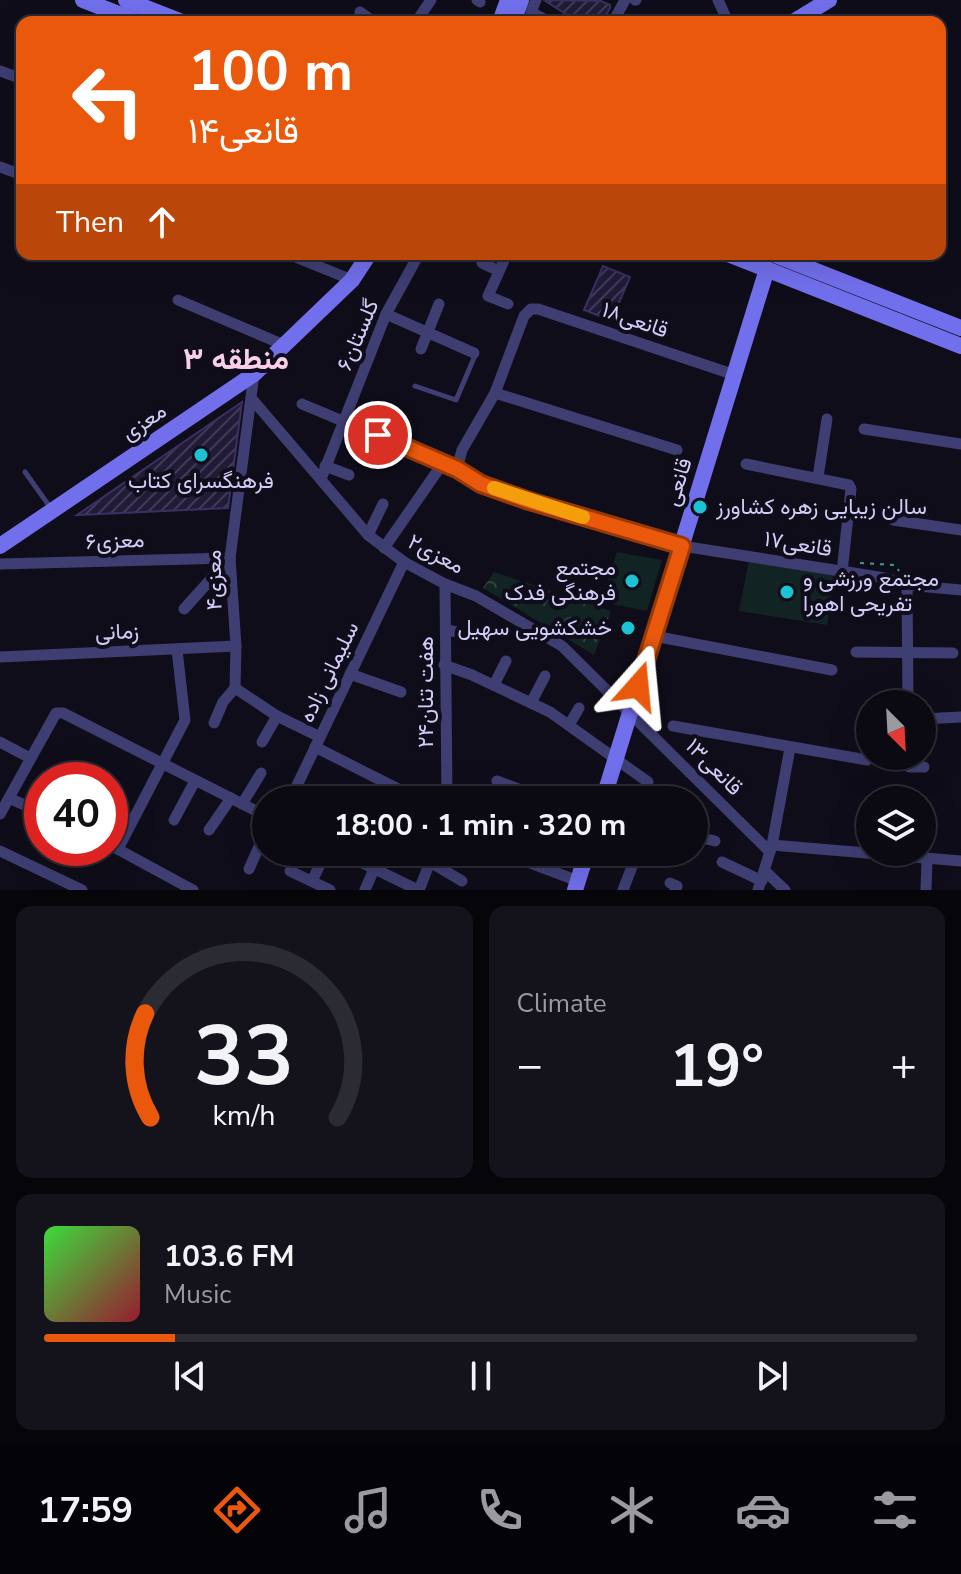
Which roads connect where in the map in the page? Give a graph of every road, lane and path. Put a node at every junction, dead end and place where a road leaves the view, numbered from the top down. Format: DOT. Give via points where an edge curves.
graph roads {
  1 [pos="83,0"];
  2 [pos="127,0"];
  3 [pos="536,0"];
  4 [pos="828,0"];
  5 [pos="360,12"];
  6 [pos="124,16"];
  7 [pos="167,16"];
  8 [pos="366,16"];
  9 [pos="539,16"];
  10 [pos="803,16"];
  11 [pos="303,260"];
  12 [pos="365,260"];
  13 [pos="416,260"];
  14 [pos="504,260"];
  15 [pos="770,262"];
  16 [pos="482,263"];
  17 [pos="499,271"];
  18 [pos="352,280"];
  19 [pos="178,300"];
  20 [pos="439,304"];
  21 [pos="508,304"];
  22 [pos="386,314"];
  23 [pos="926,323"];
  24 [pos="961,328"];
  25 [pos="428,331"];
  26 [pos="284,345"];
  27 [pos="961,346"];
  28 [pos="421,349"];
  29 [pos="474,353"];
  30 [pos="254,374"];
  31 [pos="735,375"];
  32 [pos="415,386"];
  33 [pos="495,393"];
  34 [pos="252,399"];
  35 [pos="302,404"];
  36 [pos="391,409"];
  37 [pos="827,419"];
  38 [pos="343,421"];
  39 [pos="864,429"];
  40 [pos="382,436"];
  41 [pos="961,444"];
  42 [pos="677,450"];
  43 [pos="378,459"];
  44 [pos="443,463"];
  45 [pos="746,464"];
  46 [pos="325,466"];
  47 [pos="457,469"];
  48 [pos="25,472"];
  49 [pos="349,475"];
  50 [pos="818,477"];
  51 [pos="321,479"];
  52 [pos="383,504"];
  53 [pos="52,510"];
  54 [pos="893,520"];
  55 [pos="961,530"];
  56 [pos="368,535"];
  57 [pos="0,546"];
  58 [pos="682,546"];
  59 [pos="384,548"];
  60 [pos="230,558"];
  61 [pos="404,562"];
  62 [pos="0,564"];
  63 [pos="842,572"];
  64 [pos="445,584"];
  65 [pos="907,585"];
  66 [pos="961,590"];
  67 [pos="184,609"];
  68 [pos="446,630"];
  69 [pos="475,635"];
  70 [pos="654,636"];
  71 [pos="236,646"];
  72 [pos="177,650"];
  73 [pos="908,651"];
  74 [pos="856,652"];
  75 [pos="953,653"];
  76 [pos="0,657"];
  77 [pos="506,661"];
  78 [pos="444,665"];
  79 [pos="832,670"];
  80 [pos="350,674"];
  81 [pos="545,676"];
  82 [pos="494,685"];
  83 [pos="235,688"];
  84 [pos="908,690"];
  85 [pos="401,692"];
  86 [pos="531,703"];
  87 [pos="579,708"];
  88 [pos="630,711"];
  89 [pos="277,716"];
  90 [pos="961,717"];
  91 [pos="936,718"];
  92 [pos="214,723"];
  93 [pos="569,725"];
  94 [pos="673,726"];
  95 [pos="0,742"];
  96 [pos="262,742"];
  97 [pos="318,742"];
  98 [pos="790,748"];
  99 [pos="30,758"];
  100 [pos="856,758"];
  101 [pos="615,759"];
  102 [pos="163,763"];
  103 [pos="261,773"];
  104 [pos="195,781"];
  105 [pos="497,781"];
  106 [pos="648,782"];
  107 [pos="297,786"];
  108 [pos="395,786"];
  109 [pos="447,786"];
  110 [pos="510,786"];
  111 [pos="607,786"];
  112 [pos="9,798"];
  113 [pos="231,798"];
  114 [pos="242,804"];
  115 [pos="24,805"];
  116 [pos="252,809"];
  117 [pos="0,814"];
  118 [pos="174,820"];
  119 [pos="128,823"];
  120 [pos="209,830"];
  121 [pos="708,839"];
  122 [pos="715,841"];
  123 [pos="771,849"];
  124 [pos="0,851"];
  125 [pos="856,854"];
  126 [pos="128,855"];
  127 [pos="936,860"];
  128 [pos="961,861"];
  129 [pos="252,862"];
  130 [pos="722,862"];
  131 [pos="319,866"];
  132 [pos="428,866"];
  133 [pos="443,866"];
  134 [pos="532,866"];
  135 [pos="582,866"];
  136 [pos="632,866"];
  137 [pos="927,866"];
  138 [pos="370,867"];
  139 [pos="249,869"];
  140 [pos="290,871"];
  141 [pos="312,881"];
  142 [pos="462,881"];
  143 [pos="762,881"];
  144 [pos="576,886"];
  145 [pos="82,890"];
  146 [pos="193,890"];
  147 [pos="330,890"];
  148 [pos="365,890"];
  149 [pos="418,890"];
  150 [pos="623,890"];
  151 [pos="785,890"];
  152 [pos="926,890"];
  1 -- 6 [label="street"];
  2 -- 7 [label="street"];
  3 -- 9 [label="street" via="531,12"];
  4 -- 10 [label="street"];
  5 -- 8 [label="street"];
  11 -- 18 [label="street"];
  12 -- 18 [label="street, معزی"];
  13 -- 22 [label="street, گلستان۶"];
  14 -- 17 [label="street"];
  15 -- 23 [label="street"];
  15 -- 31 [label="street, قانعی"];
  16 -- 17 [label="street"];
  17 -- 21 [label="street" via="488,296"];
  18 -- 26 [label="street, معزی"];
  19 -- 26 [label="street"];
  20 -- 25 [label="street"];
  22 -- 25 [label="street"];
  22 -- 38 [label="street, گلستان۶"];
  23 -- 24 [label="street"];
  23 -- 27 [label="street"];
  25 -- 28 [label="street"];
  25 -- 29 [label="street"];
  26 -- 30 [label="street, معزی"];
  29 -- 32 [label="lane" via="456,400"];
  30 -- 34 [label="street, ۴معزی"];
  30 -- 53 [label="street, معزی"];
  31 -- 33 [label="street, ۱۸قانعی" via="531,309"];
  31 -- 58 [label="street, قانعی"];
  33 -- 42 [label="street"];
  33 -- 47 [label="street" via="462,450"];
  34 -- 51 [label="street, ۲معزی"];
  34 -- 60 [label="street, ۴معزی"];
  35 -- 38 [label="street, ۱۷قانعی"];
  36 -- 40 [label="street"];
  37 -- 50 [label="street"];
  38 -- 40 [label="street, ۱۷قانعی"];
  38 -- 46 [label="street, گلستان۶"];
  39 -- 41 [label="street"];
  40 -- 43 [label="street"];
  40 -- 44 [label="street, ۱۷قانعی"];
  44 -- 47 [label="street, ۱۷قانعی"];
  44 -- 59 [label="street"];
  45 -- 50 [label="street"];
  46 -- 49 [label="street"];
  46 -- 51 [label="street, گلستان۶"];
  47 -- 58 [label="street, ۱۷قانعی" via="529,501"];
  48 -- 53 [label="lane"];
  50 -- 63 [label="street" via="851,489"];
  51 -- 56 [label="street, ۲معزی"];
  52 -- 56 [label="street"];
  53 -- 57 [label="street, معزی"];
  54 -- 55 [label="street"];
  56 -- 59 [label="street, ۲معزی"];
  58 -- 63 [label="street, ۱۷قانعی"];
  58 -- 70 [label="street, قانعی"];
  59 -- 61 [label="street, ۲معزی"];
  60 -- 62 [label="street, ۶معزی"];
  60 -- 67 [label="street"];
  60 -- 71 [label="street, ۴معزی"];
  61 -- 64 [label="street, ۲معزی"];
  61 -- 80 [label="street, سلیمانی زاده"];
  63 -- 65 [label="street, ۱۷قانعی"];
  64 -- 68 [label="street, هفت تنان۲۴"];
  64 -- 88 [label="street, ۲معزی" via="562,646"];
  65 -- 66 [label="street, ۱۷قانعی"];
  65 -- 73 [label="street"];
  68 -- 69 [label="street"];
  68 -- 78 [label="street, هفت تنان۲۴"];
  70 -- 79 [label="street"];
  70 -- 88 [label="street, قانعی"];
  71 -- 72 [label="street, زمانی"];
  71 -- 83 [label="street, ۴معزی"];
  72 -- 76 [label="street, زمانی"];
  72 -- 102 [label="street" via="185,720"];
  73 -- 74 [label="street"];
  73 -- 75 [label="street"];
  73 -- 84 [label="street"];
  77 -- 82 [label="street"];
  78 -- 82 [label="street"];
  78 -- 109 [label="street, هفت تنان۲۴"];
  80 -- 85 [label="street"];
  80 -- 97 [label="street, سلیمانی زاده"];
  81 -- 86 [label="street"];
  82 -- 86 [label="street"];
  83 -- 89 [label="street"];
  83 -- 92 [label="street"];
  86 -- 93 [label="street"];
  87 -- 93 [label="street"];
  88 -- 101 [label="street, قانعی"];
  88 -- 123 [label="street, ۱۳قانعی"];
  89 -- 96 [label="street"];
  89 -- 97 [label="street"];
  90 -- 91 [label="street"];
  93 -- 101 [label="street"];
  94 -- 98 [label="street"];
  95 -- 99 [label="street"];
  97 -- 107 [label="street, سلیمانی زاده"];
  97 -- 108 [label="street"];
  98 -- 100 [label="street"];
  98 -- 123 [label="street"];
  99 -- 102 [label="street" via="56,713 63,713"];
  99 -- 112 [label="street"];
  101 -- 106 [label="street"];
  101 -- 111 [label="street, قانعی"];
  102 -- 104 [label="street"];
  102 -- 119 [label="street"];
  103 -- 114 [label="street"];
  104 -- 113 [label="street"];
  104 -- 118 [label="street"];
  105 -- 110 [label="street"];
  112 -- 115 [label="street"];
  112 -- 117 [label="street"];
  113 -- 114 [label="street"];
  113 -- 120 [label="street"];
  114 -- 116 [label="street"];
  121 -- 122 [label="street"];
  123 -- 125 [label="street"];
  123 -- 143 [label="street"];
  124 -- 145 [label="street"];
  126 -- 146 [label="street"];
  127 -- 128 [label="street"];
  129 -- 139 [label="street"];
  130 -- 143 [label="street"];
  131 -- 141 [label="street"];
  132 -- 149 [label="street"];
  133 -- 142 [label="street"];
  134 -- 144 [label="street"];
  135 -- 144 [label="street"];
  136 -- 150 [label="street"];
  137 -- 152 [label="street"];
  138 -- 148 [label="street"];
  138 -- 149 [label="street"];
  140 -- 141 [label="street"];
  141 -- 147 [label="street"];
  143 -- 151 [label="street"];
}
